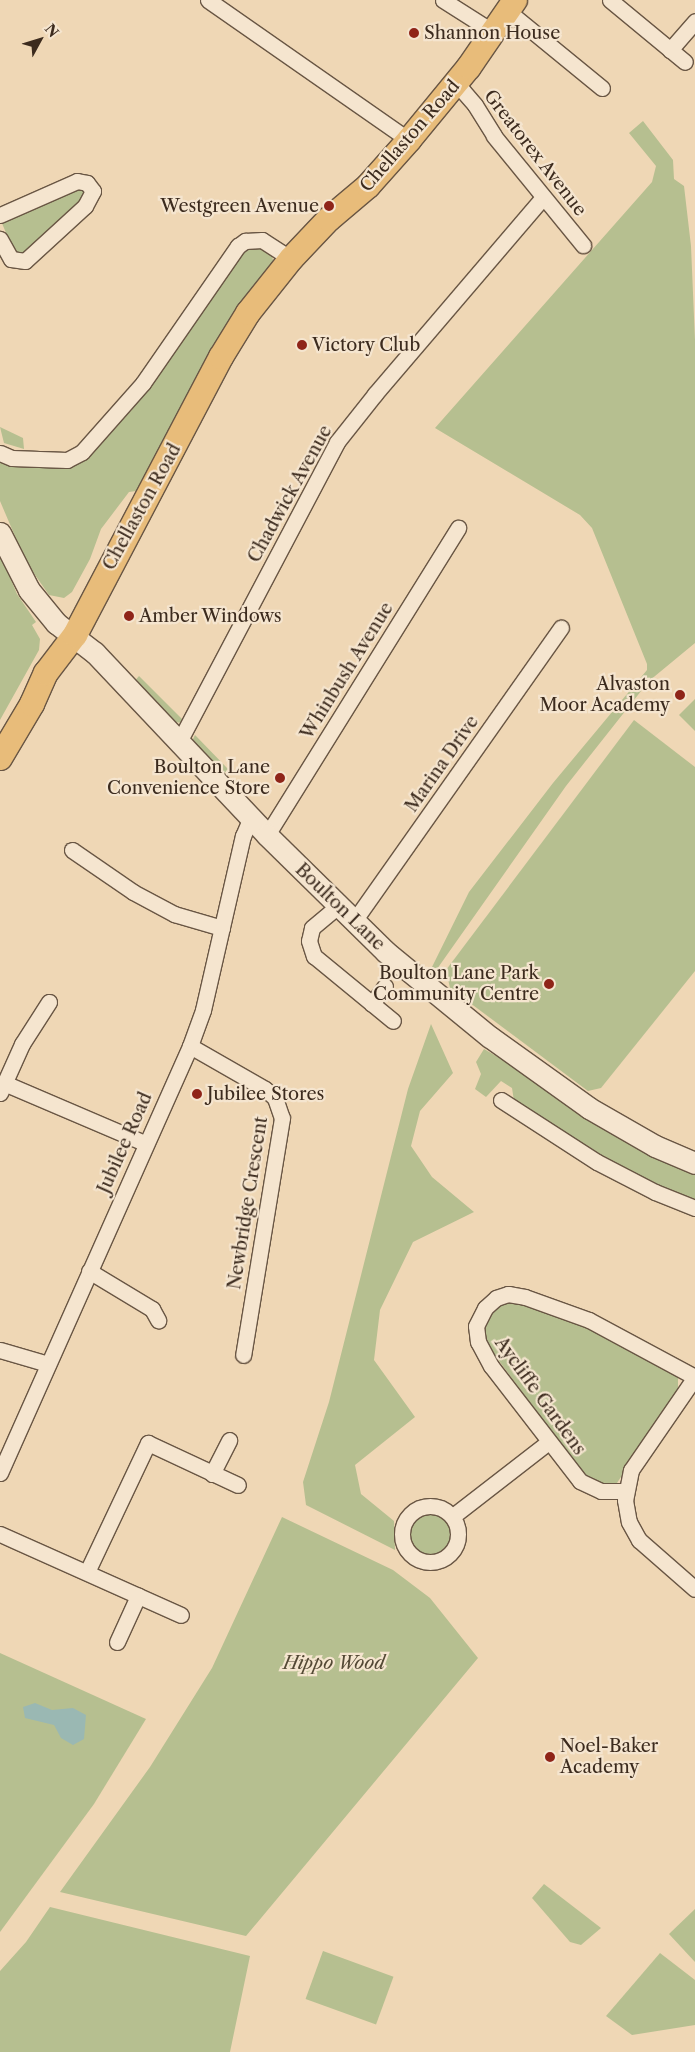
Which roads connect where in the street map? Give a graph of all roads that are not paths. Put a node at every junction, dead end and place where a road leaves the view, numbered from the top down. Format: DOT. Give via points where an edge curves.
graph roads {
  1 [pos="208,0"];
  2 [pos="443,0"];
  3 [pos="610,0"];
  4 [pos="512,6"];
  5 [pos="695,21"];
  6 [pos="495,33"];
  7 [pos="670,50"];
  8 [pos="685,62"];
  9 [pos="454,86"];
  10 [pos="602,88"];
  11 [pos="409,140"];
  12 [pos="543,198"];
  13 [pos="0,215"];
  14 [pos="0,239"];
  15 [pos="583,245"];
  16 [pos="291,259"];
  17 [pos="0,453"];
  18 [pos="458,528"];
  19 [pos="0,533"];
  20 [pos="561,628"];
  21 [pos="75,635"];
  22 [pos="180,740"];
  23 [pos="1,755"];
  24 [pos="251,817"];
  25 [pos="267,835"];
  26 [pos="72,850"];
  27 [pos="338,906"];
  28 [pos="354,921"];
  29 [pos="222,928"];
  30 [pos="385,986"];
  31 [pos="49,1002"];
  32 [pos="372,1004"];
  33 [pos="393,1021"];
  34 [pos="190,1046"];
  35 [pos="2,1088"];
  36 [pos="501,1100"];
  37 [pos="145,1143"];
  38 [pos="695,1163"];
  39 [pos="695,1208"];
  40 [pos="89,1271"];
  41 [pos="158,1320"];
  42 [pos="0,1350"];
  43 [pos="243,1355"];
  44 [pos="48,1364"];
  45 [pos="695,1377"];
  46 [pos="229,1440"];
  47 [pos="547,1442"];
  48 [pos="0,1473"];
  49 [pos="212,1474"];
  50 [pos="238,1485"];
  51 [pos="625,1491"];
  52 [pos="453,1516"];
  53 [pos="0,1534"];
  54 [pos="87,1572"];
  55 [pos="695,1589"];
  56 [pos="138,1596"];
  57 [pos="181,1615"];
  58 [pos="118,1642"];
  1 -- 11 [label="street"];
  2 -- 6 [label="street"];
  3 -- 7 [label="street"];
  4 -- 6 [label="main road, Chellaston Road"];
  4 -- 10 [label="street"];
  5 -- 7 [label="street"];
  6 -- 9 [label="main road, Chellaston Road"];
  7 -- 8 [label="street"];
  9 -- 11 [label="main road, Chellaston Road"];
  9 -- 12 [label="street, Greatorex Avenue" via="475,104 494,136"];
  11 -- 16 [label="main road, Chellaston Road" via="368,186 329,219"];
  12 -- 15 [label="street, Greatorex Avenue"];
  12 -- 22 [label="street, Chadwick Avenue" via="342,436 317,477"];
  13 -- 14 [label="street" via="77,181 87,183 93,191 85,206 25,261 11,260"];
  16 -- 17 [label="street" via="262,240 245,241 138,390 94,441 67,460 17,458"];
  16 -- 21 [label="main road, Chellaston Road" via="248,314 221,357"];
  18 -- 25 [label="street, Whinbush Avenue"];
  19 -- 21 [label="street, Boulton Lane" via="29,590 56,622"];
  20 -- 28 [label="street, Marina Drive"];
  21 -- 22 [label="street, Boulton Lane"];
  21 -- 23 [label="main road, Chellaston Road" via="46,673"];
  22 -- 24 [label="street, Boulton Lane"];
  24 -- 25 [label="street, Boulton Lane"];
  24 -- 29 [label="street, Jubilee Road" via="243,836"];
  25 -- 27 [label="street, Boulton Lane"];
  26 -- 29 [label="street" via="132,892 174,914"];
  27 -- 28 [label="street, Boulton Lane"];
  27 -- 32 [label="street" via="312,928 312,951 317,961"];
  28 -- 38 [label="street, Boulton Lane" via="451,1006 536,1072 624,1130"];
  29 -- 34 [label="street, Jubilee Road" via="203,1010"];
  30 -- 32 [label="street"];
  31 -- 35 [label="street" via="22,1044"];
  32 -- 33 [label="street"];
  34 -- 37 [label="street, Jubilee Road"];
  34 -- 43 [label="street, Newbridge Crescent" via="265,1090 275,1098 282,1118"];
  35 -- 37 [label="street"];
  36 -- 39 [label="street" via="596,1162"];
  37 -- 40 [label="street, Jubilee Road"];
  40 -- 41 [label="street" via="152,1308"];
  40 -- 44 [label="street, Jubilee Road"];
  42 -- 44 [label="street"];
  44 -- 48 [label="street, Jubilee Road"];
  45 -- 47 [label="street, Aycliffe Gardens" via="589,1320 525,1297 510,1294 496,1298 479,1318 478,1342 491,1366"];
  45 -- 51 [label="street" via="631,1470"];
  46 -- 49 [label="street"];
  47 -- 51 [label="street, Aycliffe Gardens" via="585,1485 601,1491"];
  47 -- 52 [label="street"];
  49 -- 50 [label="street"];
  49 -- 54 [label="street" via="148,1443"];
  51 -- 55 [label="street" via="629,1522 639,1540"];
  53 -- 54 [label="street"];
  54 -- 56 [label="street"];
  56 -- 57 [label="street"];
  56 -- 58 [label="street"];
}
